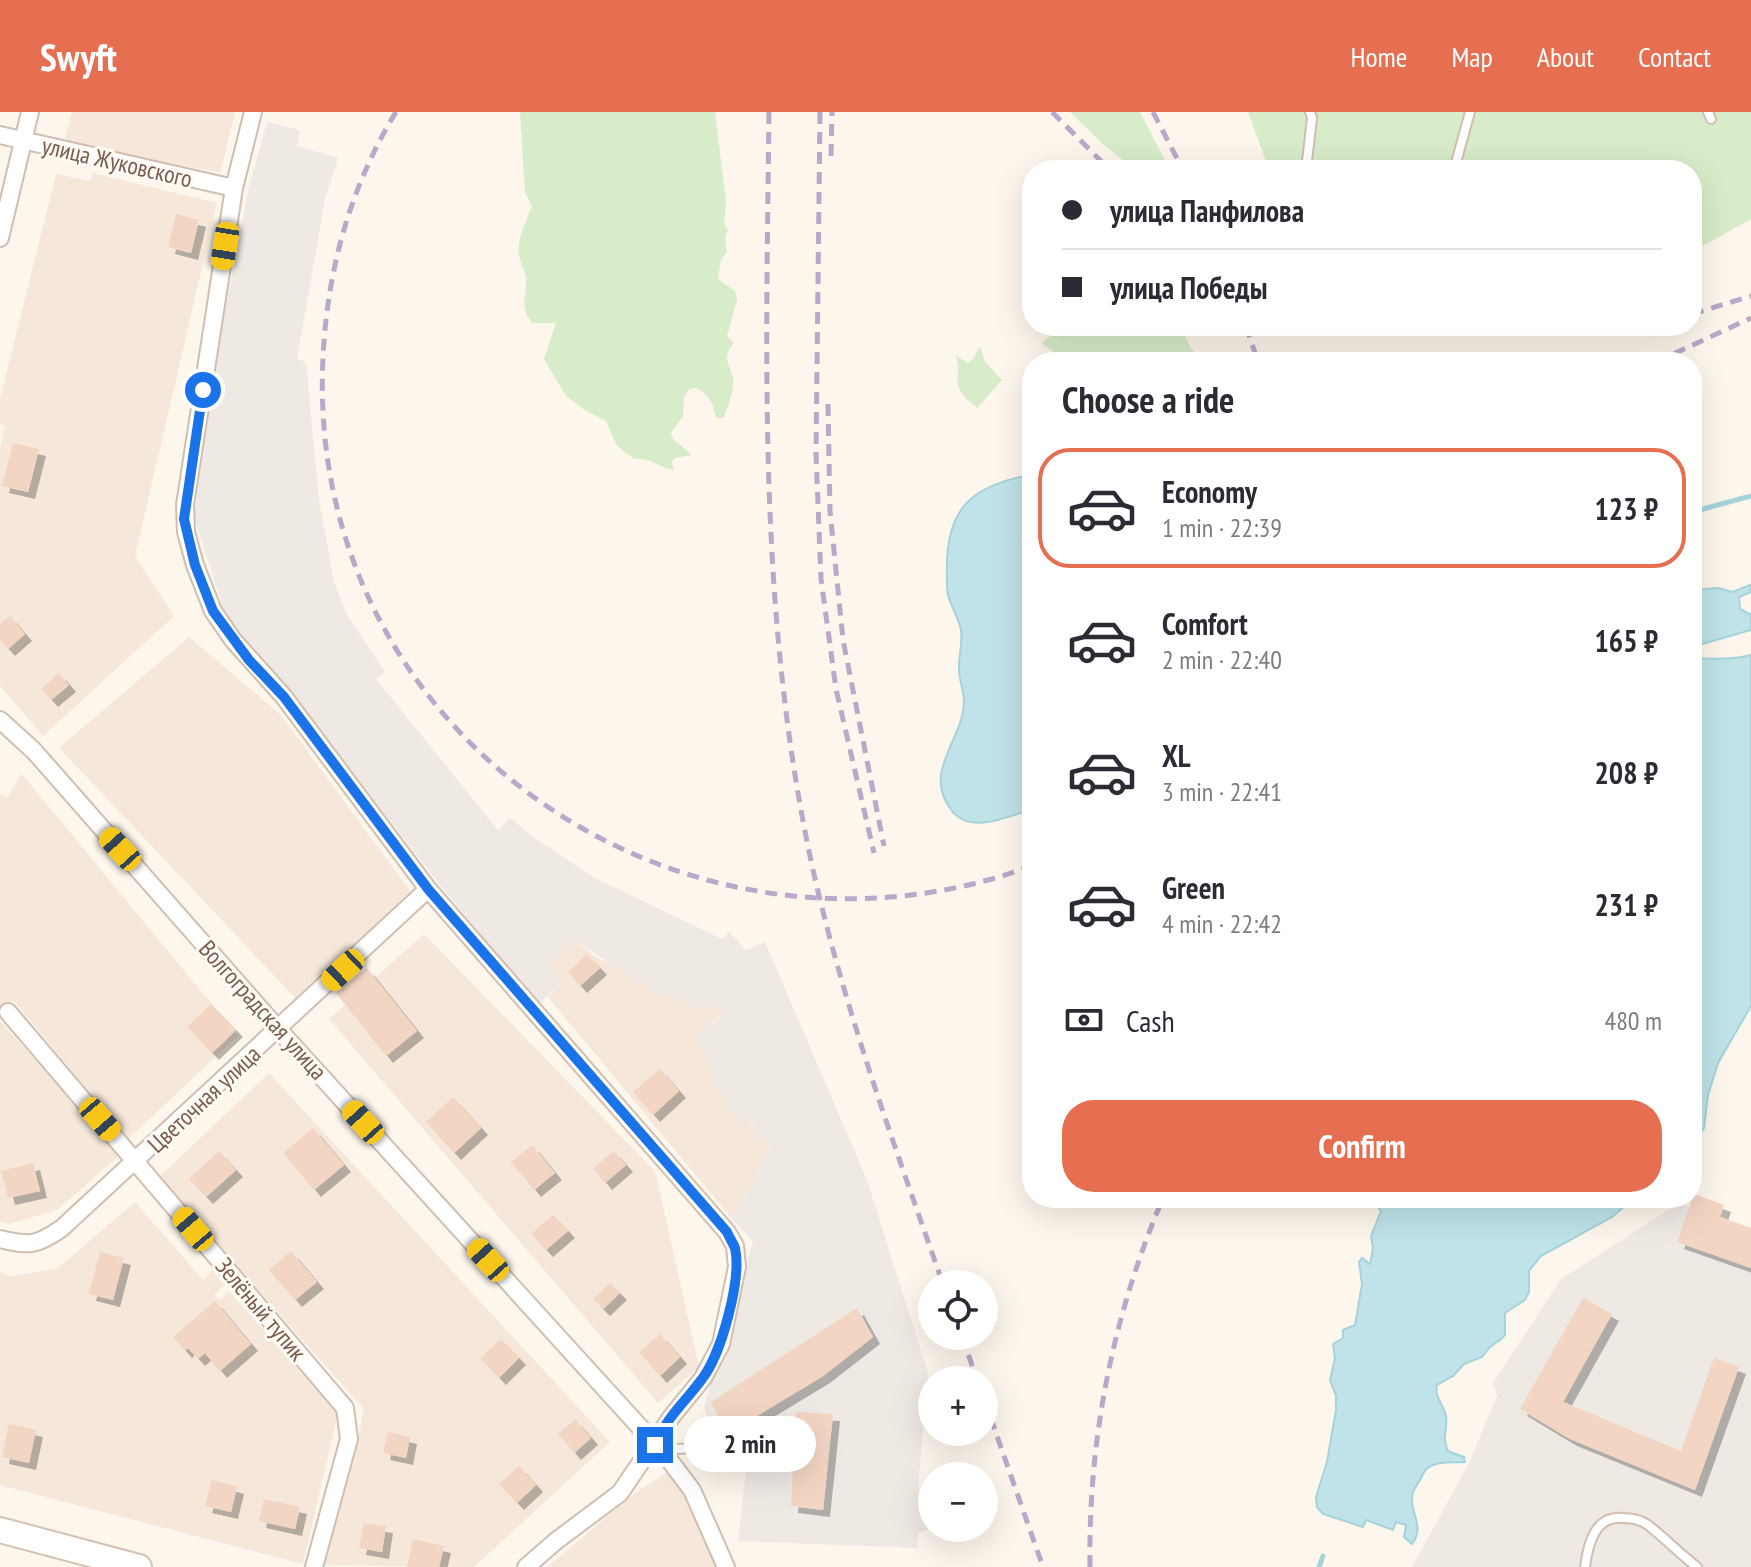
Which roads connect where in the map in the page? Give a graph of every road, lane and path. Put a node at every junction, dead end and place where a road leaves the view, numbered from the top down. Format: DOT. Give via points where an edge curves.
graph roads {
  1 [pos="30,112"];
  2 [pos="253,112"];
  3 [pos="1310,112"];
  4 [pos="1470,112"];
  5 [pos="0,135"];
  6 [pos="23,140"];
  7 [pos="1307,160"];
  8 [pos="1457,160"];
  9 [pos="234,188"];
  10 [pos="0,238"];
  11 [pos="0,720"];
  12 [pos="428,889"];
  13 [pos="8,1012"];
  14 [pos="279,1030"];
  15 [pos="137,1162"];
  16 [pos="0,1239"];
  17 [pos="747,1434"];
  18 [pos="655,1445"];
  19 [pos="0,1530"];
  20 [pos="139,1567"];
  21 [pos="314,1567"];
  22 [pos="526,1567"];
  23 [pos="726,1567"];
  24 [pos="1585,1567"];
  25 [pos="1697,1567"];
  1 -- 6 [label="street"];
  2 -- 9 [label="street"];
  3 -- 7 [label="lane"];
  4 -- 8 [label="lane"];
  5 -- 6 [label="street, улица Жуковского"];
  6 -- 9 [label="street, улица Жуковского"];
  6 -- 10 [label="street"];
  9 -- 12 [label="street" via="185,505 189,544 213,611 233,640 284,697"];
  11 -- 14 [label="street, Волгоградская улица" via="34,751"];
  12 -- 14 [label="street, Цветочная улица"];
  12 -- 18 [label="street" via="735,1246 737,1267 721,1344"];
  13 -- 15 [label="street, Зелёный тупик"];
  14 -- 15 [label="street, Цветочная улица"];
  14 -- 18 [label="street, Волгоградская улица"];
  15 -- 16 [label="street, Цветочная улица" via="46,1239 26,1245"];
  15 -- 21 [label="street, Зелёный тупик" via="345,1408 349,1439"];
  17 -- 18 [label="lane" via="722,1447"];
  18 -- 22 [label="street" via="620,1493"];
  18 -- 23 [label="street, Волгоградская улица" via="692,1490"];
  19 -- 20 [label="street"];
  24 -- 25 [label="lane" via="1594,1533 1616,1517 1646,1524"];
}
